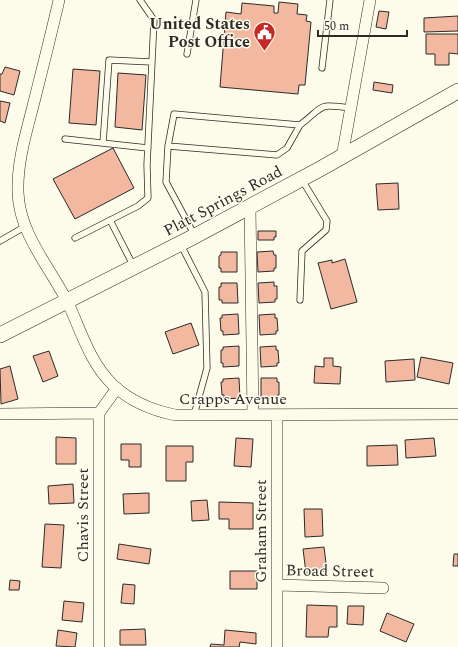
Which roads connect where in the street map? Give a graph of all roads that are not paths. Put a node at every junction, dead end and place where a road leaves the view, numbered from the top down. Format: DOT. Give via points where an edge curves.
graph roads {
  1 [pos="60,0"];
  2 [pos="140,0"];
  3 [pos="196,0"];
  4 [pos="330,0"];
  5 [pos="370,0"];
  6 [pos="187,54"];
  7 [pos="152,62"];
  8 [pos="322,68"];
  9 [pos="458,90"];
  10 [pos="351,108"];
  11 [pos="300,125"];
  12 [pos="65,139"];
  13 [pos="103,143"];
  14 [pos="168,146"];
  15 [pos="148,148"];
  16 [pos="342,157"];
  17 [pos="302,180"];
  18 [pos="250,207"];
  19 [pos="110,220"];
  20 [pos="26,226"];
  21 [pos="195,236"];
  22 [pos="75,238"];
  23 [pos="0,241"];
  24 [pos="181,243"];
  25 [pos="134,267"];
  26 [pos="300,300"];
  27 [pos="66,301"];
  28 [pos="0,335"];
  29 [pos="117,388"];
  30 [pos="0,414"];
  31 [pos="100,414"];
  32 [pos="458,414"];
  33 [pos="194,415"];
  34 [pos="253,415"];
  35 [pos="277,415"];
  36 [pos="277,585"];
  37 [pos="383,588"];
  38 [pos="100,647"];
  39 [pos="277,647"];
  1 -- 20 [label="street, Crapps Avenue" via="23,144 18,191 20,211"];
  2 -- 7 [label="lane" via="154,20"];
  3 -- 6 [label="lane"];
  4 -- 8 [label="lane"];
  5 -- 10 [label="street"];
  7 -- 13 [label="lane" via="109,60"];
  7 -- 15 [label="lane"];
  9 -- 16 [label="main road, Platt Springs Road"];
  10 -- 11 [label="lane" via="328,104 322,106"];
  10 -- 16 [label="street"];
  11 -- 14 [label="lane" via="287,148 277,155"];
  11 -- 14 [label="lane" via="177,113 173,116"];
  12 -- 13 [label="lane"];
  13 -- 15 [label="lane"];
  14 -- 21 [label="lane" via="167,187"];
  15 -- 19 [label="lane" via="148,198"];
  16 -- 17 [label="main road, Platt Springs Road"];
  17 -- 18 [label="main road, Platt Springs Road"];
  17 -- 26 [label="lane" via="327,221 326,230 302,251"];
  18 -- 21 [label="main road, Platt Springs Road"];
  18 -- 34 [label="street"];
  19 -- 22 [label="lane"];
  19 -- 25 [label="lane"];
  20 -- 23 [label="lane"];
  20 -- 27 [label="street, Crapps Avenue"];
  21 -- 24 [label="main road, Platt Springs Road"];
  24 -- 25 [label="main road, Platt Springs Road"];
  24 -- 33 [label="lane" via="205,292 207,368"];
  25 -- 27 [label="main road, Platt Springs Road"];
  27 -- 28 [label="main road, Platt Springs Road"];
  27 -- 29 [label="street, Crapps Avenue" via="86,348"];
  29 -- 31 [label="street"];
  29 -- 33 [label="street, Crapps Avenue" via="144,407 158,412"];
  30 -- 31 [label="street"];
  31 -- 38 [label="street, Chavis Street"];
  32 -- 35 [label="street, Crapps Avenue"];
  33 -- 34 [label="street, Crapps Avenue"];
  34 -- 35 [label="street, Crapps Avenue"];
  35 -- 36 [label="street, Graham Street"];
  36 -- 37 [label="street, Broad Street"];
  36 -- 39 [label="street, Graham Street"];
}
